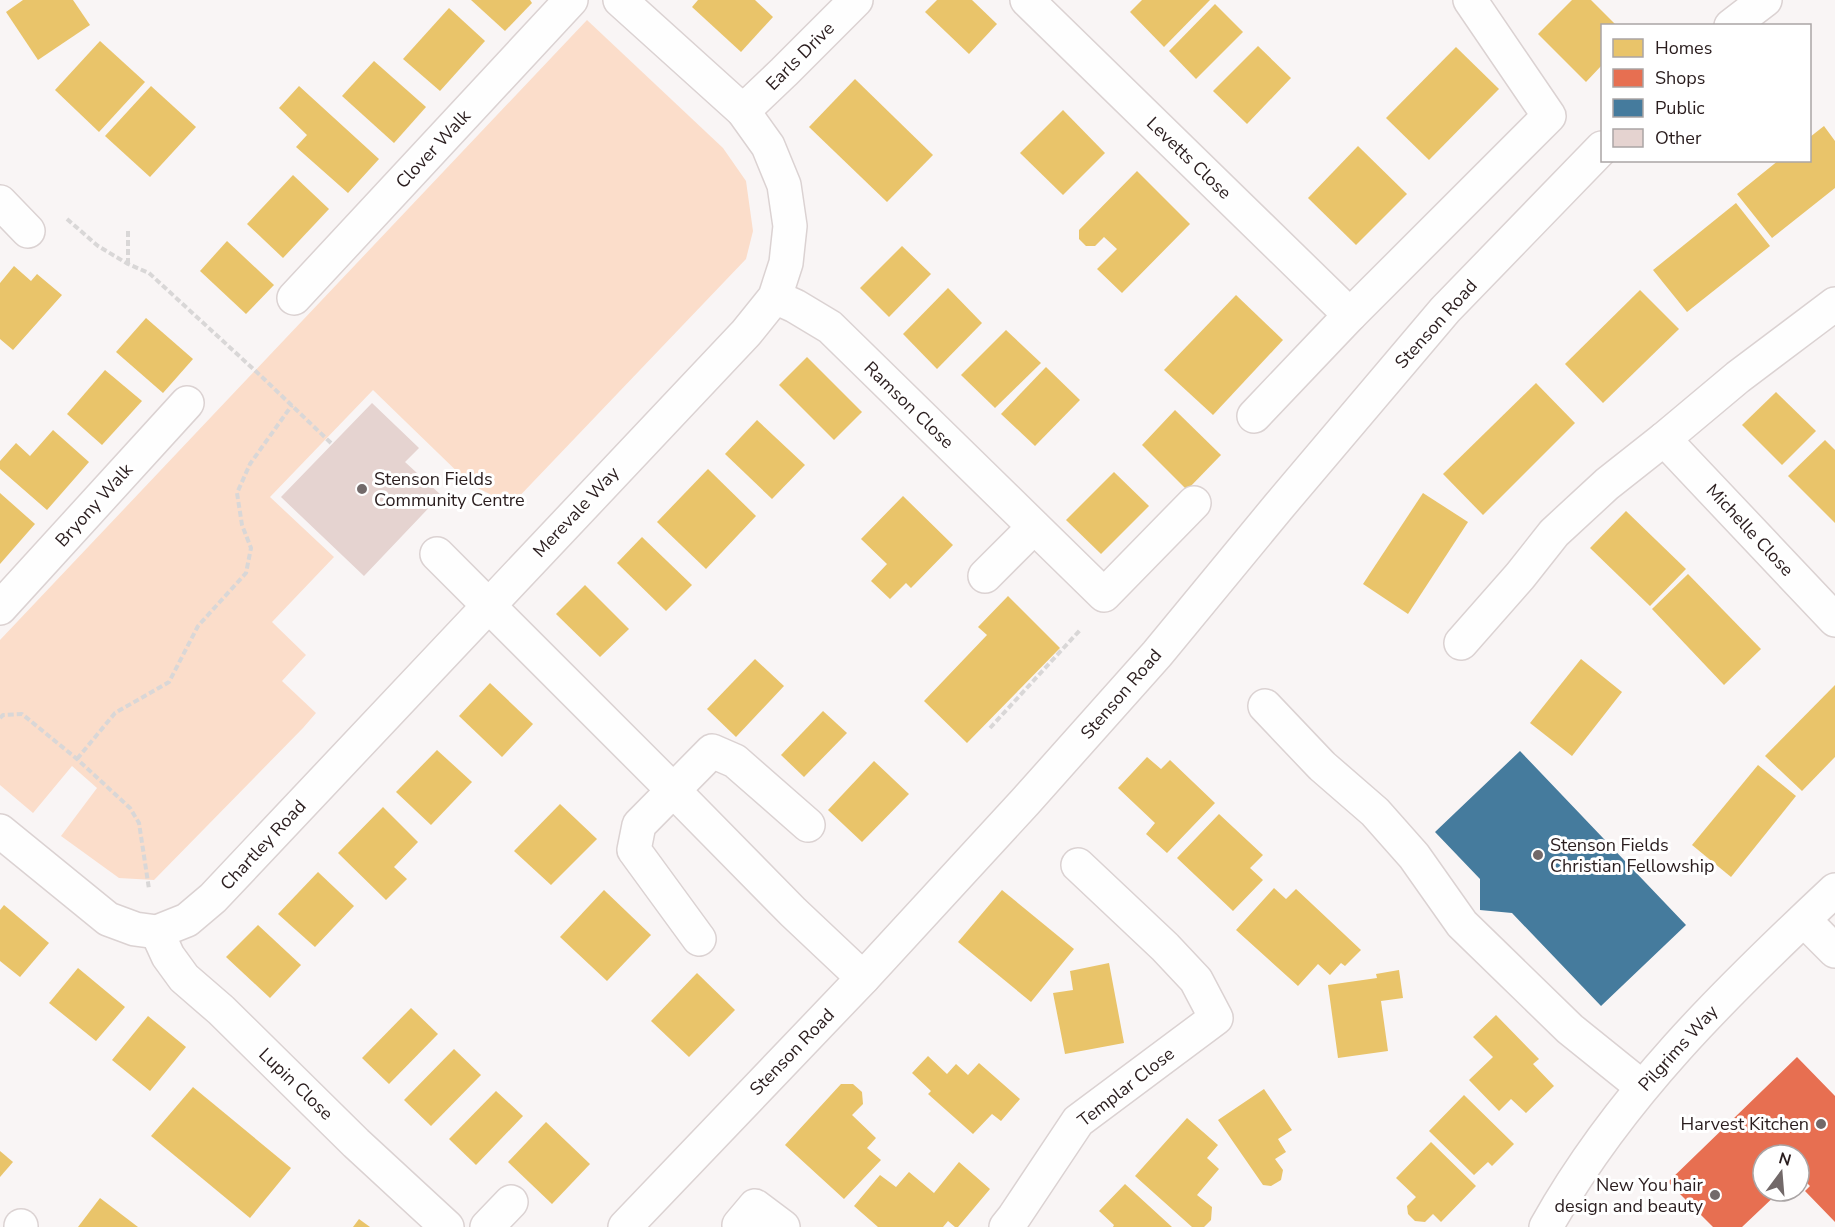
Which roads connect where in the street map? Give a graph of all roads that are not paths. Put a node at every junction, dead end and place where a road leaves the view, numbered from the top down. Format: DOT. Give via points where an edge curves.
graph roads {
  1 [pos="571,0"];
  2 [pos="620,0"];
  3 [pos="856,0"];
  4 [pos="1027,0"];
  5 [pos="1470,0"];
  6 [pos="1765,0"];
  7 [pos="1734,24"];
  8 [pos="743,111"];
  9 [pos="1601,149"];
  10 [pos="0,202"];
  11 [pos="28,231"];
  12 [pos="775,297"];
  13 [pos="294,298"];
  14 [pos="1835,304"];
  15 [pos="1350,315"];
  16 [pos="187,403"];
  17 [pos="1254,416"];
  18 [pos="1664,439"];
  19 [pos="1194,503"];
  20 [pos="1034,527"];
  21 [pos="437,554"];
  22 [pos="986,576"];
  23 [pos="488,604"];
  24 [pos="0,608"];
  25 [pos="1835,620"];
  26 [pos="1461,643"];
  27 [pos="1265,706"];
  28 [pos="674,791"];
  29 [pos="808,825"];
  30 [pos="0,831"];
  31 [pos="1078,865"];
  32 [pos="1835,890"];
  33 [pos="1804,920"];
  34 [pos="158,932"];
  35 [pos="699,939"];
  36 [pos="1835,951"];
  37 [pos="863,978"];
  38 [pos="1642,1087"];
  39 [pos="511,1202"];
  40 [pos="739,1225"];
  41 [pos="447,1227"];
  42 [pos="487,1227"];
  43 [pos="625,1227"];
  44 [pos="783,1227"];
  45 [pos="1006,1227"];
  46 [pos="1546,1227"];
  1 -- 13 [label="street, Clover Walk"];
  2 -- 8 [label="street, Merevale Way"];
  3 -- 8 [label="street, Earls Drive"];
  4 -- 15 [label="street, Levetts Close"];
  5 -- 15 [label="street" via="1550,116"];
  6 -- 7 [label="street"];
  8 -- 12 [label="street, Merevale Way" via="768,146 784,184 790,226 786,263"];
  9 -- 37 [label="street, Stenson Road" via="1445,310 1156,654"];
  10 -- 11 [label="street"];
  12 -- 20 [label="street, Ramson Close" via="830,327"];
  12 -- 23 [label="street, Merevale Way" via="746,333"];
  14 -- 18 [label="street"];
  15 -- 17 [label="street"];
  16 -- 24 [label="street, Bryony Walk"];
  18 -- 25 [label="street, Michelle Close"];
  18 -- 26 [label="street" via="1554,533"];
  19 -- 20 [label="street, Ramson Close" via="1104,596"];
  20 -- 22 [label="street"];
  21 -- 23 [label="street"];
  23 -- 28 [label="street"];
  23 -- 34 [label="street, Chartley Road" via="213,898 188,920"];
  27 -- 38 [label="street" via="1322,766 1375,812 1414,856 1462,924 1570,1029"];
  28 -- 29 [label="street" via="712,751 735,761"];
  28 -- 35 [label="street" via="639,825 634,850"];
  28 -- 37 [label="street"];
  30 -- 34 [label="street" via="108,919"];
  31 -- 45 [label="street, Templar Close" via="1196,980 1216,1018 1078,1121"];
  32 -- 33 [label="street, Pilgrims Way"];
  33 -- 36 [label="street"];
  33 -- 38 [label="street, Pilgrims Way" via="1697,1024"];
  34 -- 41 [label="street, Lupin Close" via="168,956 184,978"];
  37 -- 43 [label="street, Stenson Road"];
  38 -- 46 [label="street, Pilgrims Way" via="1591,1156"];
  39 -- 42 [label="street"];
  40 -- 44 [label="street" via="755,1206"];
}
